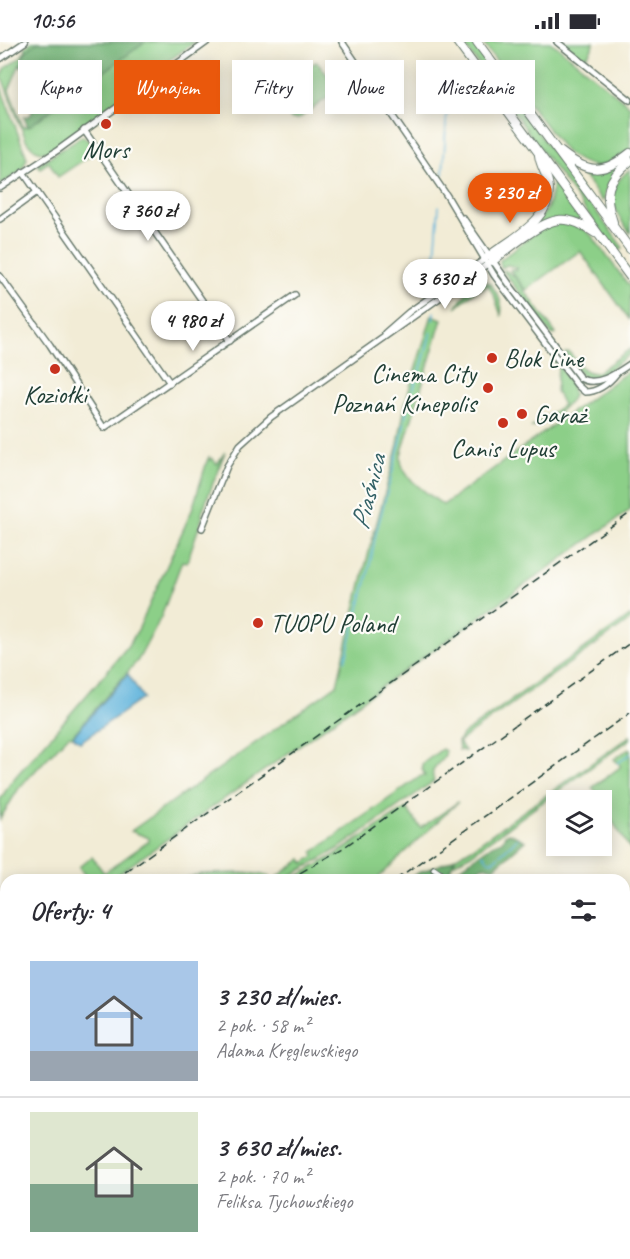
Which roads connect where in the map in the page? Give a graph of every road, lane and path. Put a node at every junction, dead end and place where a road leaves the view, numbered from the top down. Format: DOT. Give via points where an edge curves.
graph roads {
  1 [pos="25,42"];
  2 [pos="207,42"];
  3 [pos="342,42"];
  4 [pos="450,42"];
  5 [pos="457,42"];
  6 [pos="477,42"];
  7 [pos="557,42"];
  8 [pos="465,54"];
  9 [pos="0,59"];
  10 [pos="630,100"];
  11 [pos="84,130"];
  12 [pos="553,145"];
  13 [pos="538,151"];
  14 [pos="630,153"];
  15 [pos="630,161"];
  16 [pos="23,172"];
  17 [pos="0,188"];
  18 [pos="37,192"];
  19 [pos="451,203"];
  20 [pos="0,219"];
  21 [pos="616,231"];
  22 [pos="602,240"];
  23 [pos="630,249"];
  24 [pos="489,260"];
  25 [pos="0,276"];
  26 [pos="630,277"];
  27 [pos="295,295"];
  28 [pos="417,306"];
  29 [pos="422,311"];
  30 [pos="230,341"];
  31 [pos="368,348"];
  32 [pos="630,364"];
  33 [pos="617,373"];
  34 [pos="170,383"];
  35 [pos="202,528"];
  36 [pos="434,869"];
  37 [pos="441,874"];
  1 -- 9 [label="street"];
  2 -- 11 [label="street"];
  3 -- 19 [label="street"];
  4 -- 8 [label="main road"];
  5 -- 8 [label="main road"];
  6 -- 12 [label="main road"];
  7 -- 10 [label="street"];
  8 -- 13 [label="main road"];
  11 -- 16 [label="street"];
  11 -- 30 [label="street"];
  12 -- 14 [label="main road" via="589,169 607,167"];
  12 -- 21 [label="main road"];
  13 -- 22 [label="main road"];
  13 -- 24 [label="main road" via="548,182 546,205 536,220"];
  15 -- 21 [label="main road" via="614,176 608,192"];
  16 -- 17 [label="street"];
  16 -- 18 [label="street"];
  18 -- 20 [label="street"];
  18 -- 34 [label="street"];
  19 -- 24 [label="street"];
  19 -- 24 [label="street"];
  21 -- 23 [label="main road"];
  22 -- 24 [label="main road" via="582,224 558,219 542,225"];
  22 -- 26 [label="main road"];
  24 -- 28 [label="street"];
  24 -- 29 [label="street"];
  24 -- 33 [label="street" via="579,376 591,381"];
  24 -- 33 [label="street" via="494,275 581,390 591,392"];
  25 -- 34 [label="street" via="104,428"];
  27 -- 30 [label="street"];
  28 -- 29 [label="street"];
  28 -- 31 [label="street"];
  29 -- 31 [label="street"];
  30 -- 34 [label="street"];
  31 -- 35 [label="street" via="248,436 227,466"];
  32 -- 33 [label="street"];
  36 -- 37 [label="street"];
}
